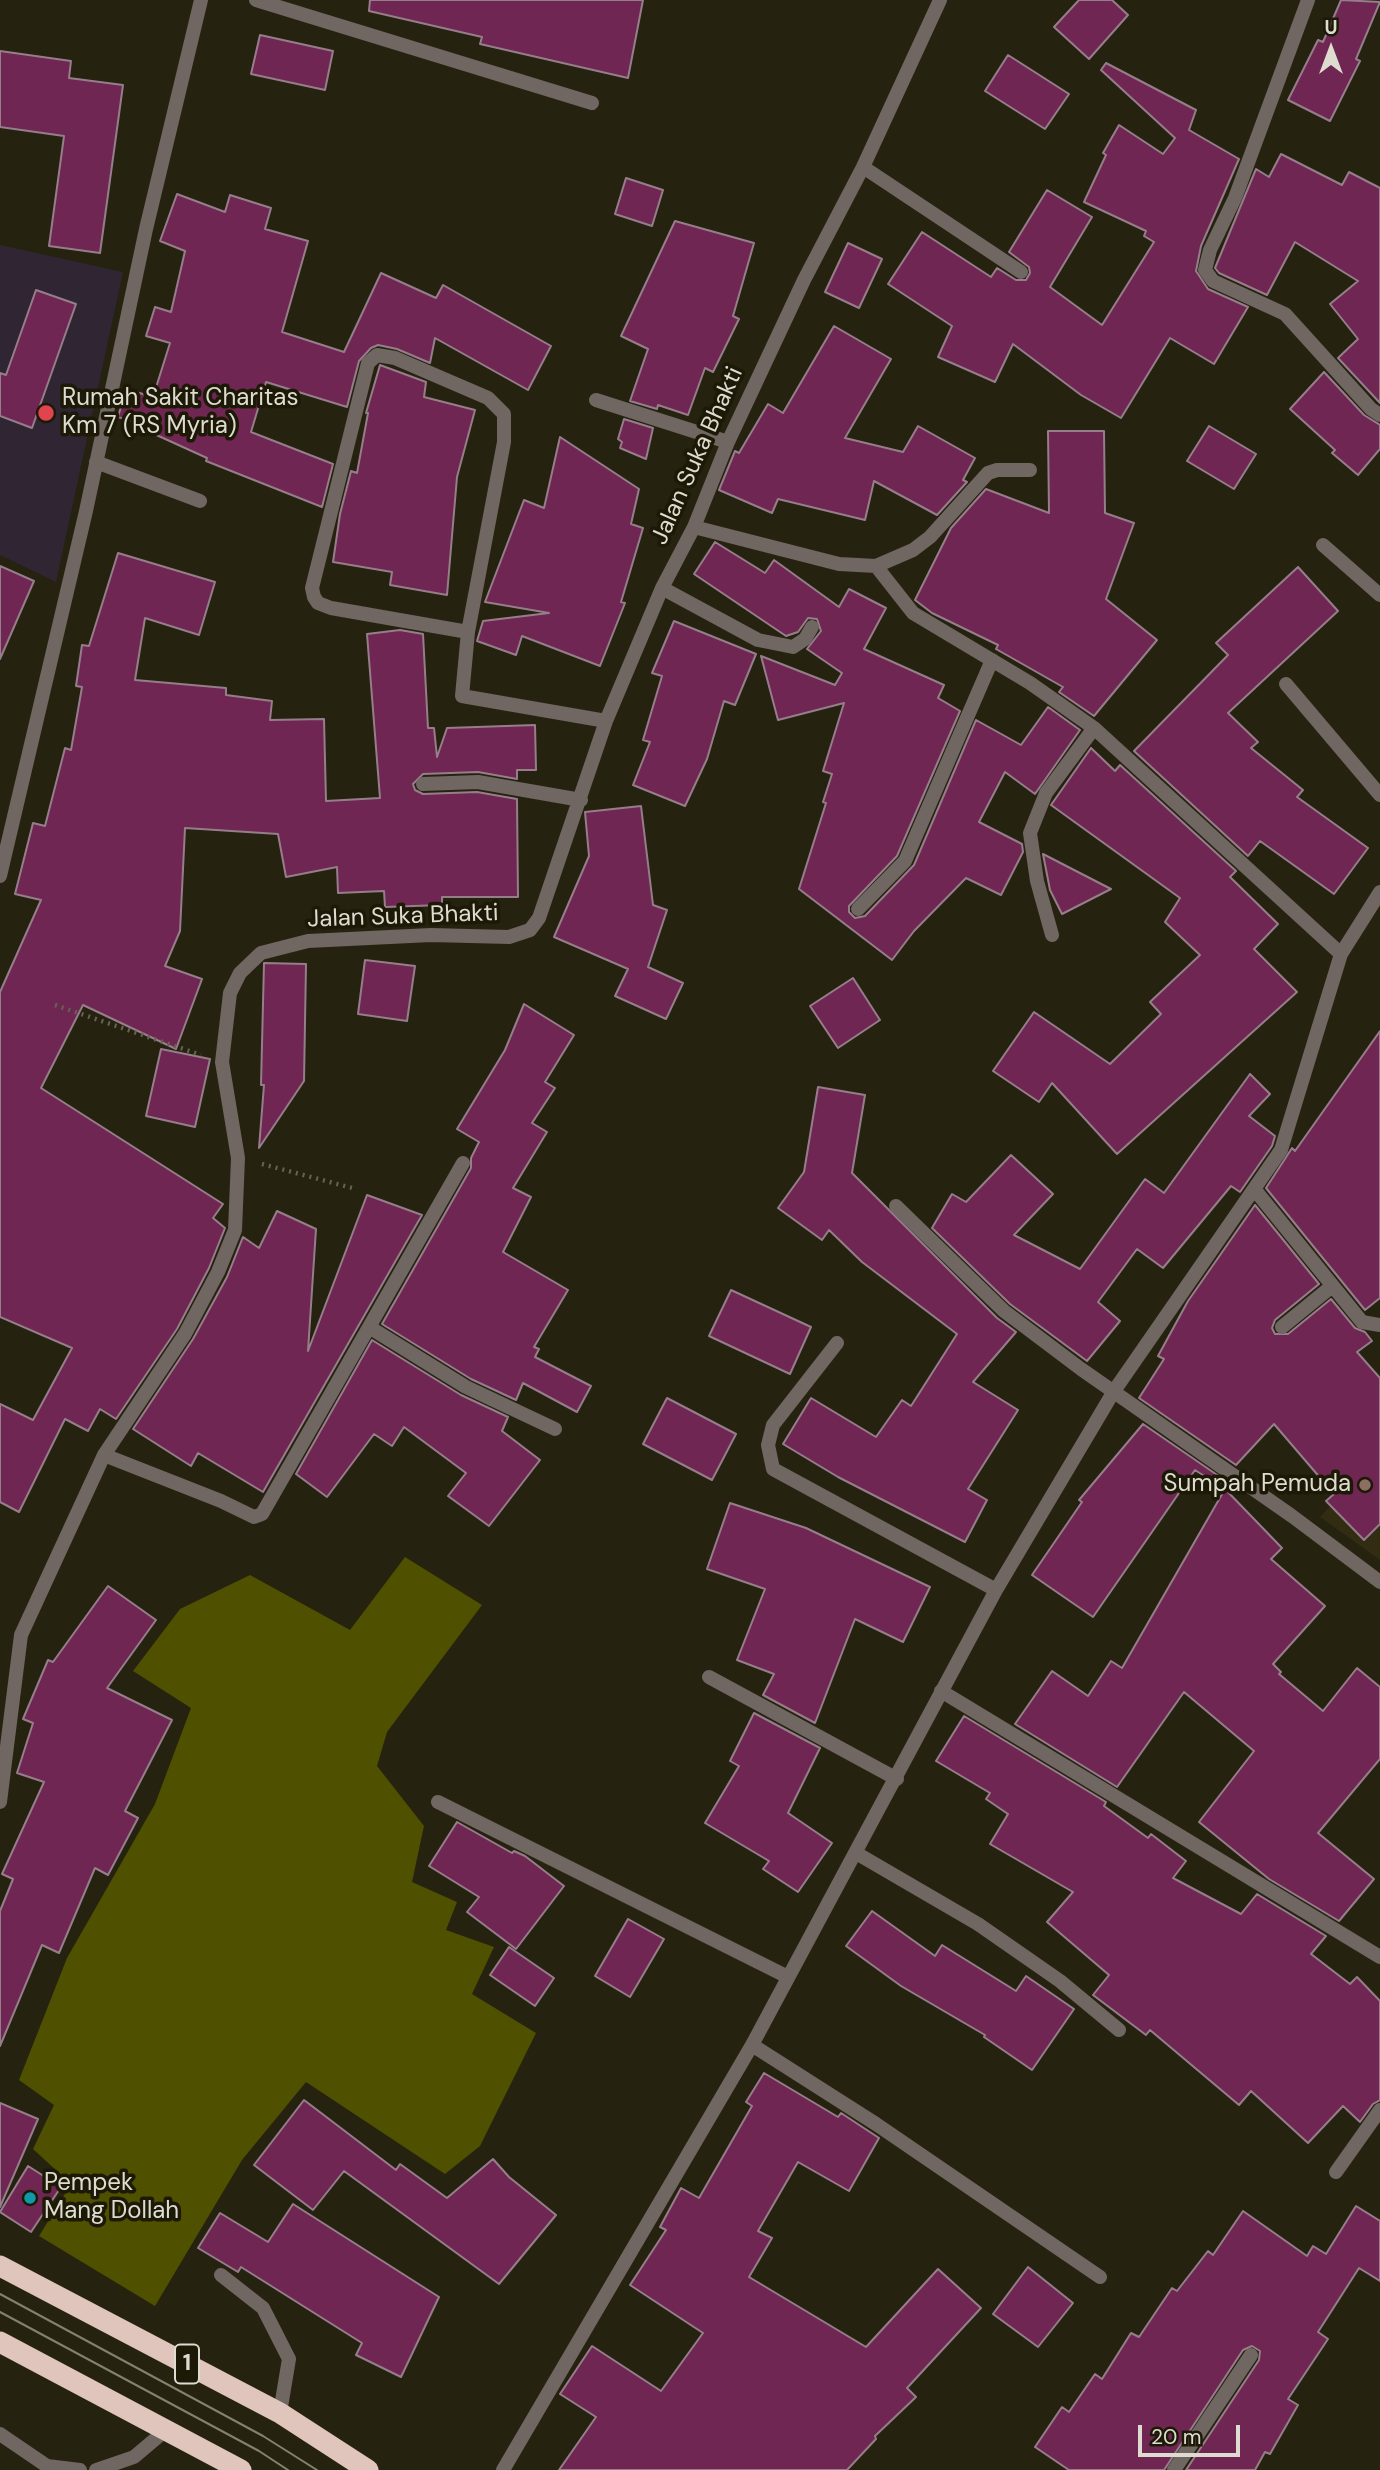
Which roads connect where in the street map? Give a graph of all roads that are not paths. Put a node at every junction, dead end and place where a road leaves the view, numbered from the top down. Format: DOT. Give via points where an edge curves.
graph roads {
  1 [pos="201,0"];
  2 [pos="257,0"];
  3 [pos="940,0"];
  4 [pos="1308,0"];
  5 [pos="592,103"];
  6 [pos="863,166"];
  7 [pos="1021,272"];
  8 [pos="596,400"];
  9 [pos="1380,415"];
  10 [pos="728,442"];
  11 [pos="96,462"];
  12 [pos="1030,470"];
  13 [pos="200,501"];
  14 [pos="694,527"];
  15 [pos="1324,545"];
  16 [pos="876,566"];
  17 [pos="662,588"];
  18 [pos="1380,596"];
  19 [pos="813,627"];
  20 [pos="468,632"];
  21 [pos="992,660"];
  22 [pos="1286,684"];
  23 [pos="606,721"];
  24 [pos="1094,728"];
  25 [pos="422,784"];
  26 [pos="1380,794"];
  27 [pos="580,800"];
  28 [pos="0,876"];
  29 [pos="1380,892"];
  30 [pos="858,909"];
  31 [pos="1052,935"];
  32 [pos="1341,954"];
  33 [pos="463,1163"];
  34 [pos="1255,1190"];
  35 [pos="896,1206"];
  36 [pos="1331,1287"];
  37 [pos="1380,1325"];
  38 [pos="369,1327"];
  39 [pos="1282,1327"];
  40 [pos="837,1343"];
  41 [pos="1114,1391"];
  42 [pos="555,1429"];
  43 [pos="104,1455"];
  44 [pos="1380,1582"];
  45 [pos="996,1590"];
  46 [pos="709,1677"];
  47 [pos="941,1691"];
  48 [pos="897,1779"];
  49 [pos="0,1802"];
  50 [pos="438,1802"];
  51 [pos="856,1853"];
  52 [pos="1380,1957"];
  53 [pos="788,1977"];
  54 [pos="1119,2030"];
  55 [pos="752,2045"];
  56 [pos="1380,2110"];
  57 [pos="1336,2172"];
  58 [pos="0,2266"];
  59 [pos="221,2275"];
  60 [pos="1100,2277"];
  61 [pos="0,2342"];
  62 [pos="1251,2355"];
  63 [pos="280,2413"];
  64 [pos="166,2430"];
  65 [pos="0,2434"];
  66 [pos="79,2470"];
  67 [pos="96,2470"];
  68 [pos="241,2470"];
  69 [pos="369,2470"];
  70 [pos="503,2470"];
  71 [pos="1174,2470"];
  1 -- 11 [label="street"];
  2 -- 5 [label="street"];
  3 -- 6 [label="street, Jalan Suka Bhakti"];
  4 -- 9 [label="street" via="1205,270 1213,281 1285,314"];
  6 -- 7 [label="street"];
  6 -- 10 [label="street, Jalan Suka Bhakti"];
  8 -- 10 [label="street"];
  10 -- 14 [label="street, Jalan Suka Bhakti"];
  11 -- 13 [label="street"];
  11 -- 28 [label="street"];
  12 -- 16 [label="street" via="988,473 930,537"];
  14 -- 16 [label="street" via="839,564"];
  14 -- 17 [label="street, Jalan Suka Bhakti"];
  15 -- 18 [label="street"];
  16 -- 21 [label="street" via="913,613"];
  17 -- 19 [label="street" via="758,640 786,648 805,639"];
  17 -- 23 [label="street, Jalan Suka Bhakti"];
  20 -- 20 [label="street" via="331,608 314,597 312,588 368,363 377,355 488,398 504,415 504,442"];
  20 -- 23 [label="street" via="462,696"];
  21 -- 24 [label="street"];
  21 -- 30 [label="street" via="905,861"];
  22 -- 26 [label="street"];
  23 -- 27 [label="street, Jalan Suka Bhakti"];
  24 -- 31 [label="street" via="1046,793 1030,833"];
  24 -- 32 [label="street"];
  25 -- 27 [label="street" via="478,782"];
  27 -- 43 [label="street, Jalan Suka Bhakti" via="546,902 530,930 509,937 431,935 308,941 261,953 240,974 230,993 222,1062 238,1158 235,1230 185,1334"];
  29 -- 32 [label="street"];
  32 -- 34 [label="street" via="1282,1150"];
  33 -- 38 [label="street"];
  34 -- 36 [label="street"];
  34 -- 41 [label="street"];
  35 -- 41 [label="street" via="1004,1311"];
  36 -- 37 [label="street" via="1362,1322"];
  36 -- 39 [label="street"];
  38 -- 42 [label="street" via="466,1388"];
  38 -- 43 [label="street" via="258,1517"];
  40 -- 45 [label="street" via="773,1425 768,1446 773,1469"];
  41 -- 44 [label="street"];
  41 -- 45 [label="street"];
  43 -- 49 [label="street, Jalan Suka Bhakti" via="21,1635"];
  45 -- 47 [label="street"];
  46 -- 48 [label="street"];
  47 -- 48 [label="street"];
  47 -- 52 [label="street"];
  48 -- 51 [label="street"];
  50 -- 53 [label="street"];
  51 -- 53 [label="street"];
  51 -- 54 [label="street" via="978,1924 1060,1981"];
  53 -- 55 [label="street"];
  55 -- 60 [label="street"];
  55 -- 70 [label="street"];
  56 -- 57 [label="street"];
  58 -- 63 [label="highway, 1"];
  59 -- 63 [label="street" via="263,2308 289,2359"];
  61 -- 64 [label="highway"];
  62 -- 71 [label="street"];
  63 -- 69 [label="highway, 1"];
  64 -- 67 [label="street" via="134,2458"];
  64 -- 68 [label="highway"];
  65 -- 66 [label="street" via="47,2466"];
}
